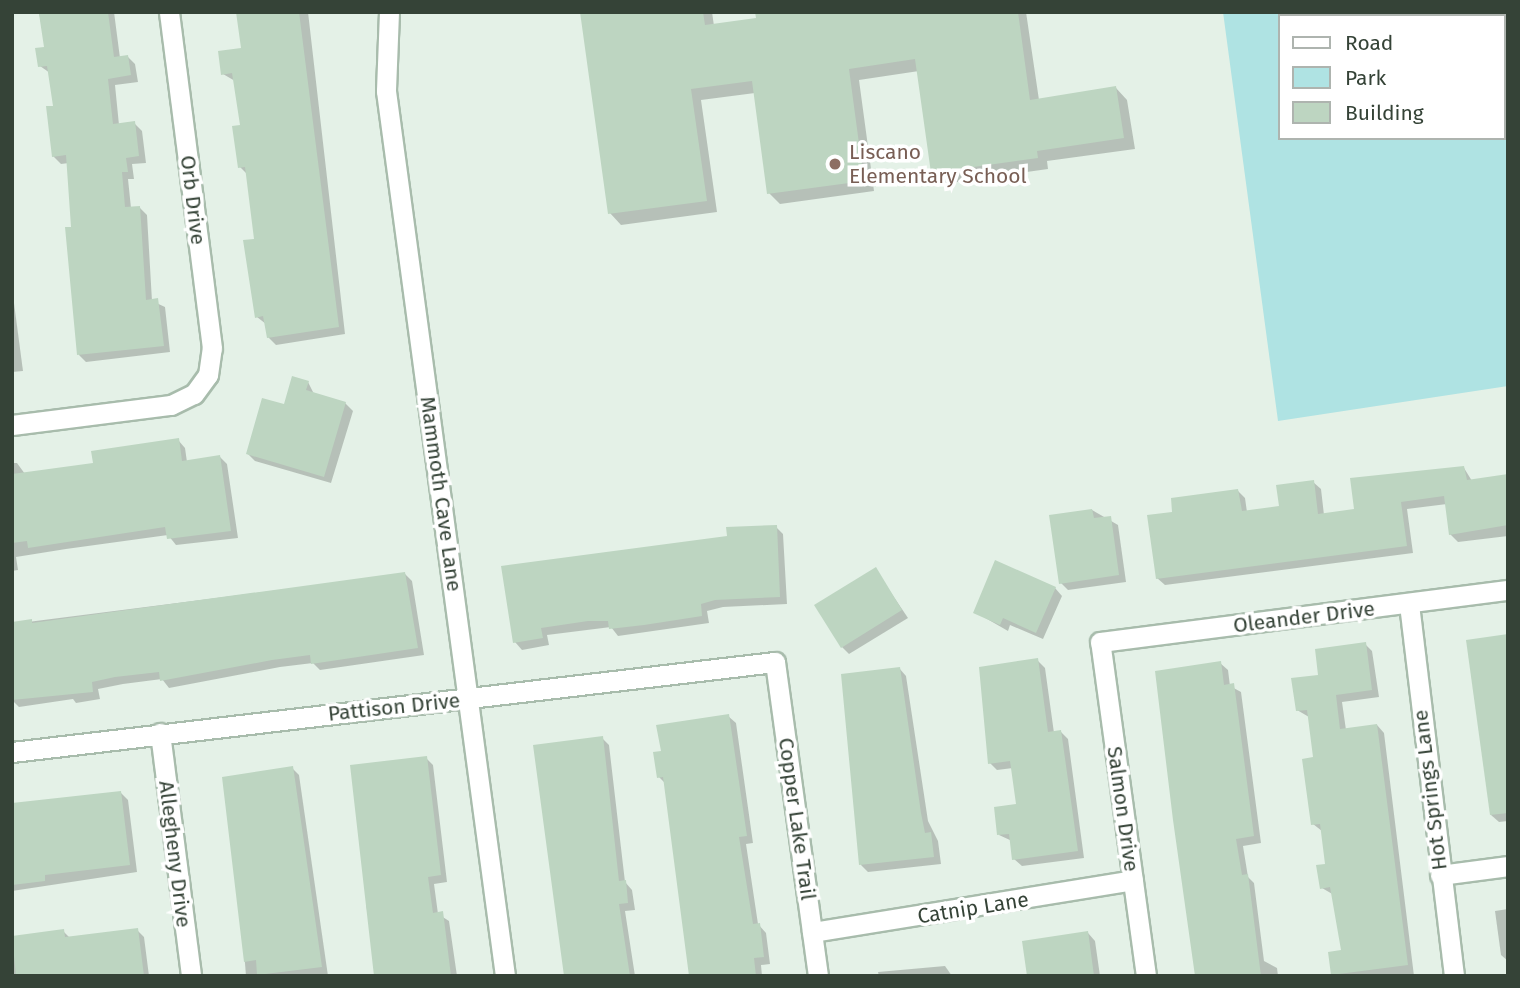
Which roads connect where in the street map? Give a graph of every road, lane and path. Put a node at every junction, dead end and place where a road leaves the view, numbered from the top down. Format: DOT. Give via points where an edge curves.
graph roads {
  1 [pos="169,12"];
  2 [pos="389,12"];
  3 [pos="12,425"];
  4 [pos="1508,590"];
  5 [pos="1409,604"];
  6 [pos="1100,642"];
  7 [pos="775,662"];
  8 [pos="469,700"];
  9 [pos="160,733"];
  10 [pos="12,752"];
  11 [pos="1508,866"];
  12 [pos="1440,875"];
  13 [pos="1133,880"];
  14 [pos="812,932"];
  15 [pos="191,976"];
  16 [pos="505,976"];
  17 [pos="818,976"];
  18 [pos="1146,976"];
  19 [pos="1454,976"];
  1 -- 3 [label="street, Orb Drive" via="211,366 202,385 171,405"];
  2 -- 8 [label="street, Mammoth Cave Lane" via="386,91"];
  4 -- 5 [label="street, Oleander Drive"];
  5 -- 6 [label="street, Oleander Drive"];
  5 -- 12 [label="street, Hot Springs Lane"];
  6 -- 13 [label="street, Salmon Drive"];
  7 -- 8 [label="street, Pattison Drive"];
  7 -- 14 [label="street, Copper Lake Trail"];
  8 -- 9 [label="street, Pattison Drive"];
  8 -- 16 [label="street, Mammoth Cave Lane"];
  9 -- 10 [label="street, Pattison Drive"];
  9 -- 15 [label="street, Allegheny Drive"];
  11 -- 12 [label="street"];
  12 -- 19 [label="street, Hot Springs Lane"];
  13 -- 14 [label="street, Catnip Lane"];
  13 -- 18 [label="street, Salmon Drive"];
  14 -- 17 [label="street, Copper Lake Trail"];
}
